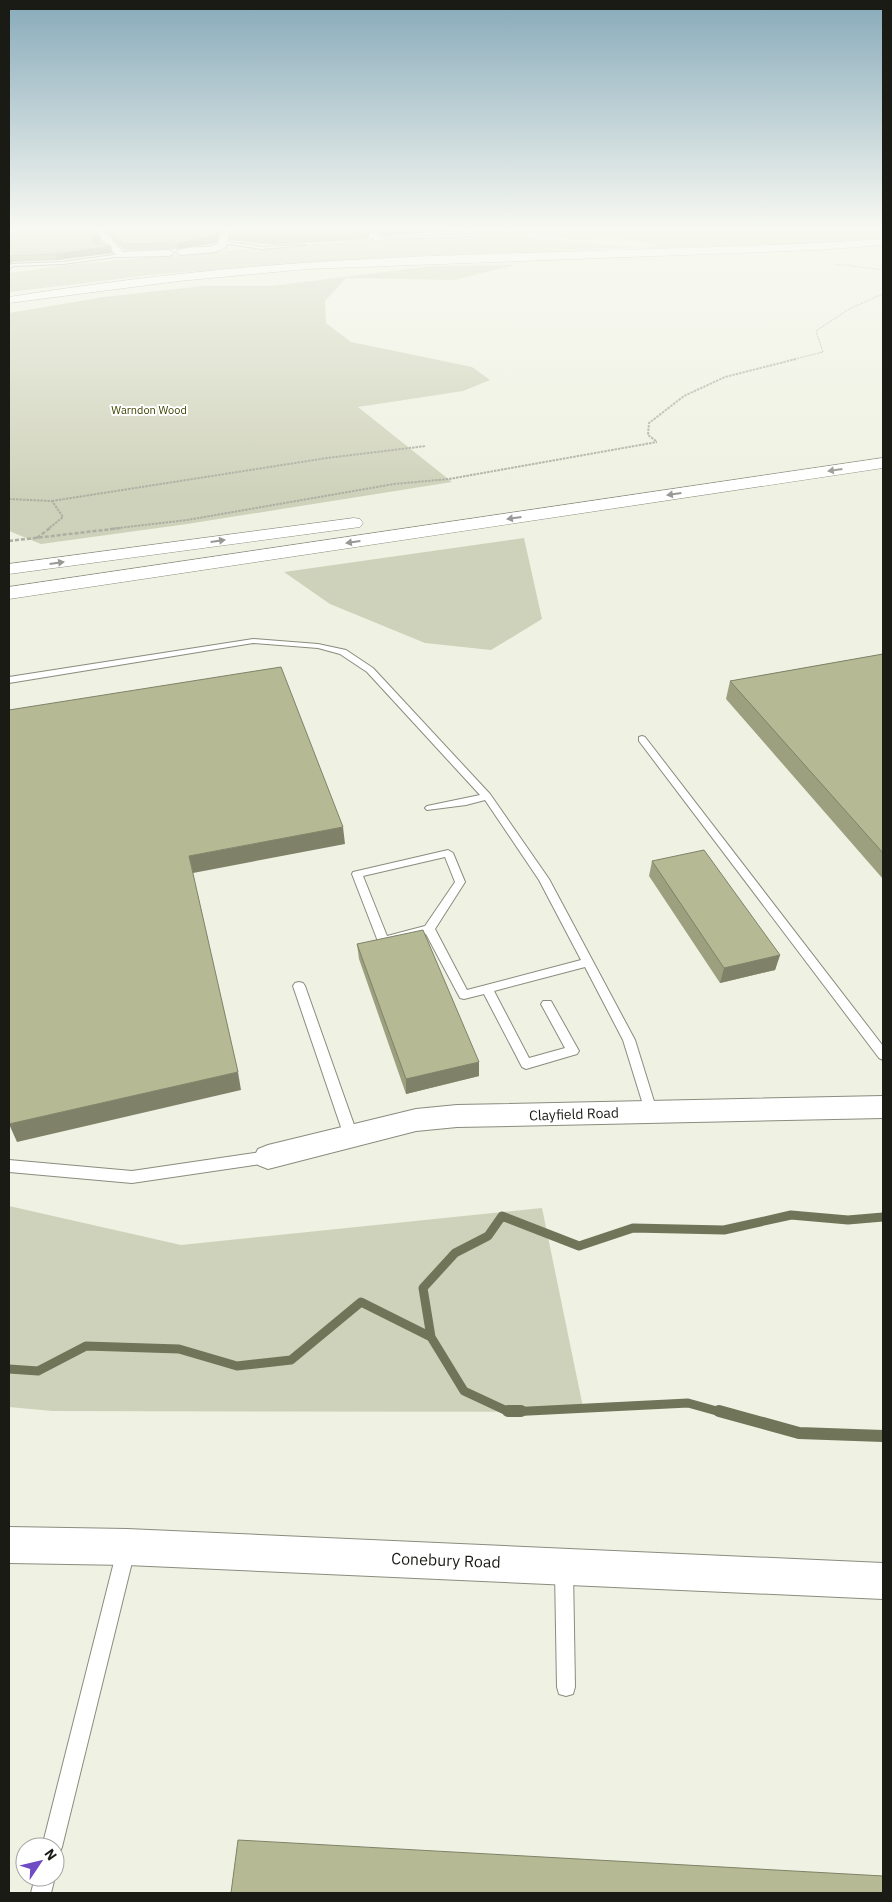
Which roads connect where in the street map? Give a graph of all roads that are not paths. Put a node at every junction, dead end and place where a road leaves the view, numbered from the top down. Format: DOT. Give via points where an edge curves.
graph roads {
  1 [pos="883,446"];
  2 [pos="776,462"];
  3 [pos="883,463"];
  4 [pos="374,520"];
  5 [pos="9,569"];
  6 [pos="9,593"];
  7 [pos="9,680"];
  8 [pos="642,738"];
  9 [pos="487,796"];
  10 [pos="430,808"];
  11 [pos="429,929"];
  12 [pos="588,962"];
  13 [pos="299,986"];
  14 [pos="487,989"];
  15 [pos="547,1004"];
  16 [pos="883,1055"];
  17 [pos="883,1108"];
  18 [pos="651,1111"];
  19 [pos="351,1136"];
  20 [pos="268,1157"];
  21 [pos="9,1166"];
  22 [pos="9,1545"];
  23 [pos="127,1547"];
  24 [pos="563,1565"];
  25 [pos="883,1581"];
  26 [pos="566,1687"];
  27 [pos="54,1837"];
  1 -- 2 [label="main road"];
  3 -- 6 [label="main road, one-way"];
  5 -- 4 [label="main road, one-way"];
  7 -- 9 [label="lane" via="253,640 344,652 370,670"];
  8 -- 16 [label="lane"];
  9 -- 10 [label="lane"];
  9 -- 12 [label="lane" via="544,880"];
  11 -- 11 [label="lane" via="460,882 448,853 357,874 383,941"];
  11 -- 14 [label="lane" via="464,995"];
  12 -- 14 [label="lane"];
  12 -- 18 [label="lane" via="629,1040"];
  13 -- 19 [label="lane"];
  14 -- 15 [label="lane" via="526,1064 573,1051"];
  17 -- 18 [label="street, Clayfield Road"];
  18 -- 19 [label="street, Clayfield Road" via="449,1117 416,1120"];
  19 -- 20 [label="street, Clayfield Road"];
  20 -- 21 [label="lane" via="132,1177"];
  22 -- 23 [label="street, Conebury Road"];
  23 -- 24 [label="street, Conebury Road"];
  23 -- 27 [label="lane"];
  24 -- 25 [label="street, Conebury Road"];
  24 -- 26 [label="lane"];
}
